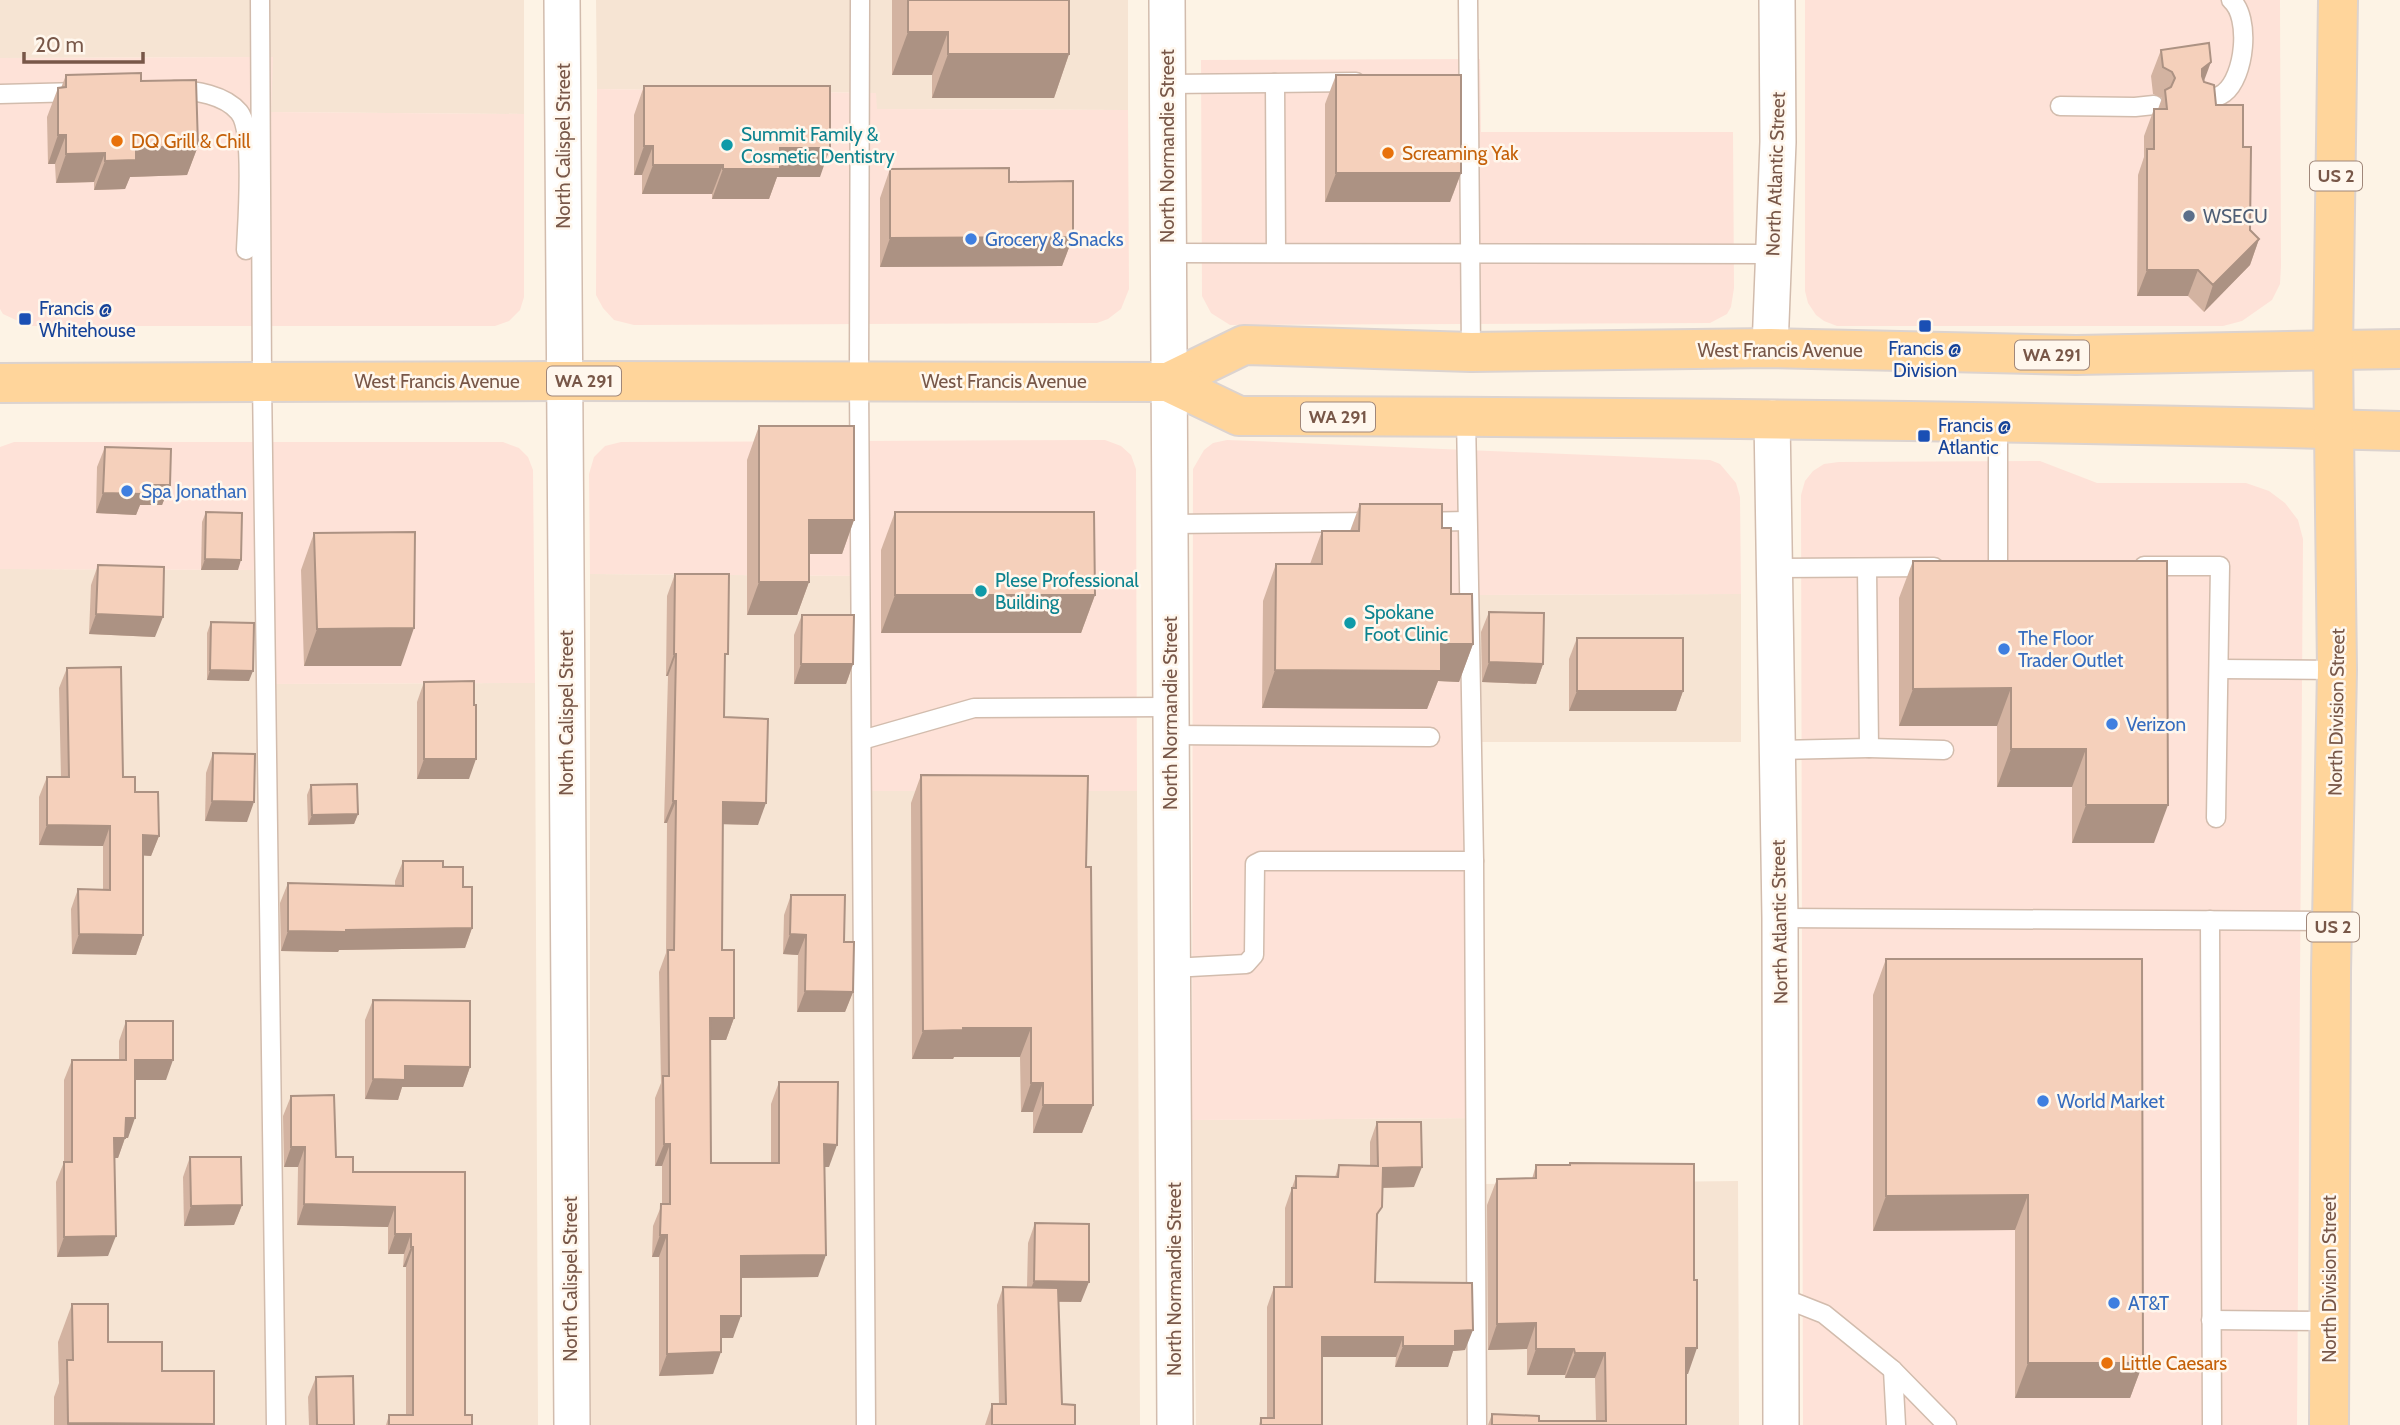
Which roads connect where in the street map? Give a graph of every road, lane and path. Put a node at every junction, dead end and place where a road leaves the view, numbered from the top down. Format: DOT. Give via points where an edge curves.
graph roads {
  1 [pos="260,0"];
  2 [pos="562,0"];
  3 [pos="860,0"];
  4 [pos="1167,0"];
  5 [pos="1468,0"];
  6 [pos="1777,0"];
  7 [pos="2231,0"];
  8 [pos="2339,0"];
  9 [pos="1372,82"];
  10 [pos="1275,83"];
  11 [pos="1167,84"];
  12 [pos="159,90"];
  13 [pos="95,92"];
  14 [pos="0,94"];
  15 [pos="2203,100"];
  16 [pos="2154,105"];
  17 [pos="2060,106"];
  18 [pos="246,250"];
  19 [pos="1168,253"];
  20 [pos="1276,253"];
  21 [pos="1469,253"];
  22 [pos="1772,254"];
  23 [pos="1770,348"];
  24 [pos="2400,349"];
  25 [pos="2333,351"];
  26 [pos="1471,352"];
  27 [pos="563,380"];
  28 [pos="859,380"];
  29 [pos="262,381"];
  30 [pos="1168,382"];
  31 [pos="0,383"];
  32 [pos="1466,417"];
  33 [pos="1772,418"];
  34 [pos="1998,424"];
  35 [pos="2335,429"];
  36 [pos="2400,431"];
  37 [pos="1467,521"];
  38 [pos="1169,524"];
  39 [pos="2123,566"];
  40 [pos="1945,567"];
  41 [pos="1998,567"];
  42 [pos="1773,568"];
  43 [pos="1867,568"];
  44 [pos="2219,669"];
  45 [pos="2337,670"];
  46 [pos="1170,721"];
  47 [pos="1430,737"];
  48 [pos="862,740"];
  49 [pos="1869,748"];
  50 [pos="1777,750"];
  51 [pos="1944,750"];
  52 [pos="2216,818"];
  53 [pos="1474,861"];
  54 [pos="1780,918"];
  55 [pos="2210,920"];
  56 [pos="2333,921"];
  57 [pos="1172,968"];
  58 [pos="1781,1297"];
  59 [pos="2211,1320"];
  60 [pos="2329,1321"];
  61 [pos="1893,1370"];
  62 [pos="276,1425"];
  63 [pos="572,1425"];
  64 [pos="866,1425"];
  65 [pos="1175,1425"];
  66 [pos="1477,1425"];
  67 [pos="1781,1425"];
  68 [pos="1896,1425"];
  69 [pos="1947,1425"];
  70 [pos="2211,1425"];
  71 [pos="2329,1425"];
  1 -- 29 [label="lane"];
  2 -- 27 [label="street, North Calispel Street"];
  3 -- 28 [label="lane"];
  4 -- 11 [label="street, North Normandie Street"];
  5 -- 21 [label="lane" via="1462,81"];
  6 -- 22 [label="street, North Atlantic Street" via="1778,142"];
  7 -- 15 [label="lane" via="2241,14 2242,63 2223,94"];
  8 -- 25 [label="main road, North Division Street / US 2"];
  9 -- 10 [label="lane"];
  10 -- 11 [label="lane"];
  10 -- 20 [label="lane"];
  11 -- 19 [label="street, North Normandie Street"];
  12 -- 18 [label="lane" via="204,93 239,112 246,130 248,166"];
  13 -- 14 [label="lane"];
  16 -- 17 [label="lane"];
  19 -- 20 [label="lane"];
  19 -- 30 [label="street, North Normandie Street"];
  20 -- 21 [label="lane"];
  21 -- 22 [label="lane"];
  21 -- 26 [label="lane"];
  22 -- 23 [label="street, North Atlantic Street"];
  23 -- 25 [label="main road, West Francis Avenue / WA 291" via="2076,355"];
  23 -- 26 [label="main road, West Francis Avenue / WA 291"];
  24 -- 25 [label="main road, West Francis Avenue / WA 291"];
  25 -- 35 [label="main road, North Division Street / US 2"];
  26 -- 30 [label="main road, West Francis Avenue / WA 291" via="1244,345"];
  27 -- 28 [label="main road, West Francis Avenue / WA 291"];
  27 -- 29 [label="main road, West Francis Avenue / WA 291"];
  27 -- 63 [label="street, North Calispel Street"];
  28 -- 30 [label="main road, West Francis Avenue / WA 291"];
  28 -- 48 [label="lane"];
  29 -- 31 [label="main road, West Francis Avenue / WA 291"];
  29 -- 62 [label="lane"];
  30 -- 32 [label="main road, West Francis Avenue / WA 291" via="1239,416"];
  30 -- 38 [label="street, North Normandie Street"];
  32 -- 33 [label="main road, West Francis Avenue / WA 291"];
  32 -- 37 [label="lane"];
  33 -- 34 [label="main road, West Francis Avenue / WA 291"];
  33 -- 42 [label="street, North Atlantic Street"];
  34 -- 35 [label="main road, West Francis Avenue / WA 291"];
  34 -- 41 [label="lane"];
  35 -- 36 [label="main road, West Francis Avenue / WA 291"];
  35 -- 45 [label="main road, North Division Street / US 2"];
  37 -- 38 [label="lane"];
  37 -- 53 [label="lane"];
  38 -- 46 [label="street, North Normandie Street"];
  39 -- 44 [label="lane" via="2220,566"];
  40 -- 43 [label="lane"];
  42 -- 43 [label="lane"];
  42 -- 50 [label="street, North Atlantic Street"];
  43 -- 49 [label="lane"];
  44 -- 45 [label="lane"];
  44 -- 52 [label="lane"];
  45 -- 56 [label="main road, North Division Street / US 2"];
  46 -- 47 [label="lane"];
  46 -- 48 [label="lane" via="974,708"];
  46 -- 57 [label="street, North Normandie Street"];
  48 -- 64 [label="lane"];
  49 -- 50 [label="lane"];
  49 -- 51 [label="lane"];
  50 -- 54 [label="street, North Atlantic Street"];
  53 -- 57 [label="lane" via="1261,861 1255,864 1254,955 1246,964"];
  53 -- 66 [label="lane"];
  54 -- 55 [label="lane"];
  54 -- 58 [label="street, North Atlantic Street"];
  55 -- 56 [label="lane"];
  55 -- 59 [label="lane"];
  56 -- 60 [label="main road, North Division Street / US 2"];
  57 -- 65 [label="street, North Normandie Street"];
  58 -- 61 [label="lane" via="1824,1314"];
  58 -- 67 [label="street, North Atlantic Street"];
  59 -- 60 [label="lane"];
  59 -- 70 [label="lane"];
  60 -- 71 [label="main road, North Division Street / US 2"];
  61 -- 68 [label="lane"];
  61 -- 69 [label="lane"];
}
